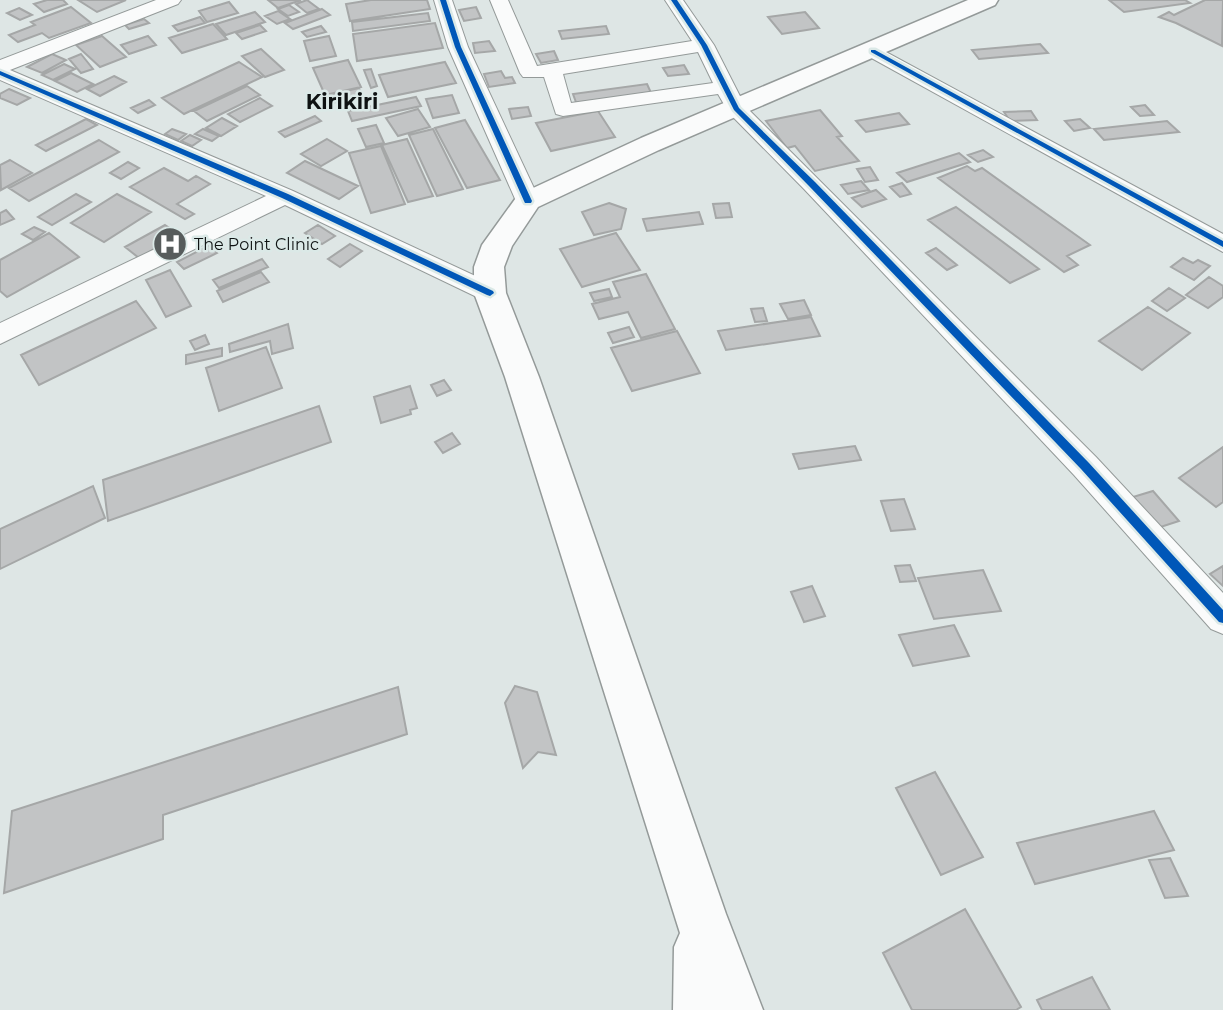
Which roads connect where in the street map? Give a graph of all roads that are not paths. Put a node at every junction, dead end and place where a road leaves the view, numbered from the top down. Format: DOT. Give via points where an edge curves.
graph roads {
  1 [pos="172,0"];
  2 [pos="443,0"];
  3 [pos="499,0"];
  4 [pos="674,0"];
  5 [pos="987,0"];
  6 [pos="704,45"];
  7 [pos="873,51"];
  8 [pos="552,70"];
  9 [pos="2,74"];
  10 [pos="731,98"];
  11 [pos="285,196"];
  12 [pos="528,201"];
  13 [pos="1223,244"];
  14 [pos="490,293"];
  15 [pos="0,334"];
  16 [pos="1223,618"];
  17 [pos="700,914"];
  18 [pos="701,1010"];
  19 [pos="735,1010"];
  1 -- 9 [label="street"];
  2 -- 12 [label="street" via="458,47"];
  3 -- 8 [label="street" via="530,73"];
  4 -- 6 [label="street"];
  5 -- 7 [label="main road"];
  6 -- 8 [label="street"];
  6 -- 10 [label="street"];
  7 -- 10 [label="main road"];
  7 -- 13 [label="street"];
  8 -- 10 [label="street" via="563,110"];
  9 -- 11 [label="street"];
  10 -- 12 [label="main road" via="650,144"];
  10 -- 16 [label="street" via="1085,466"];
  11 -- 14 [label="street"];
  11 -- 15 [label="street"];
  12 -- 14 [label="main road" via="497,245 489,267"];
  14 -- 17 [label="main road"];
  17 -- 18 [label="main road"];
  17 -- 19 [label="main road"];
}
